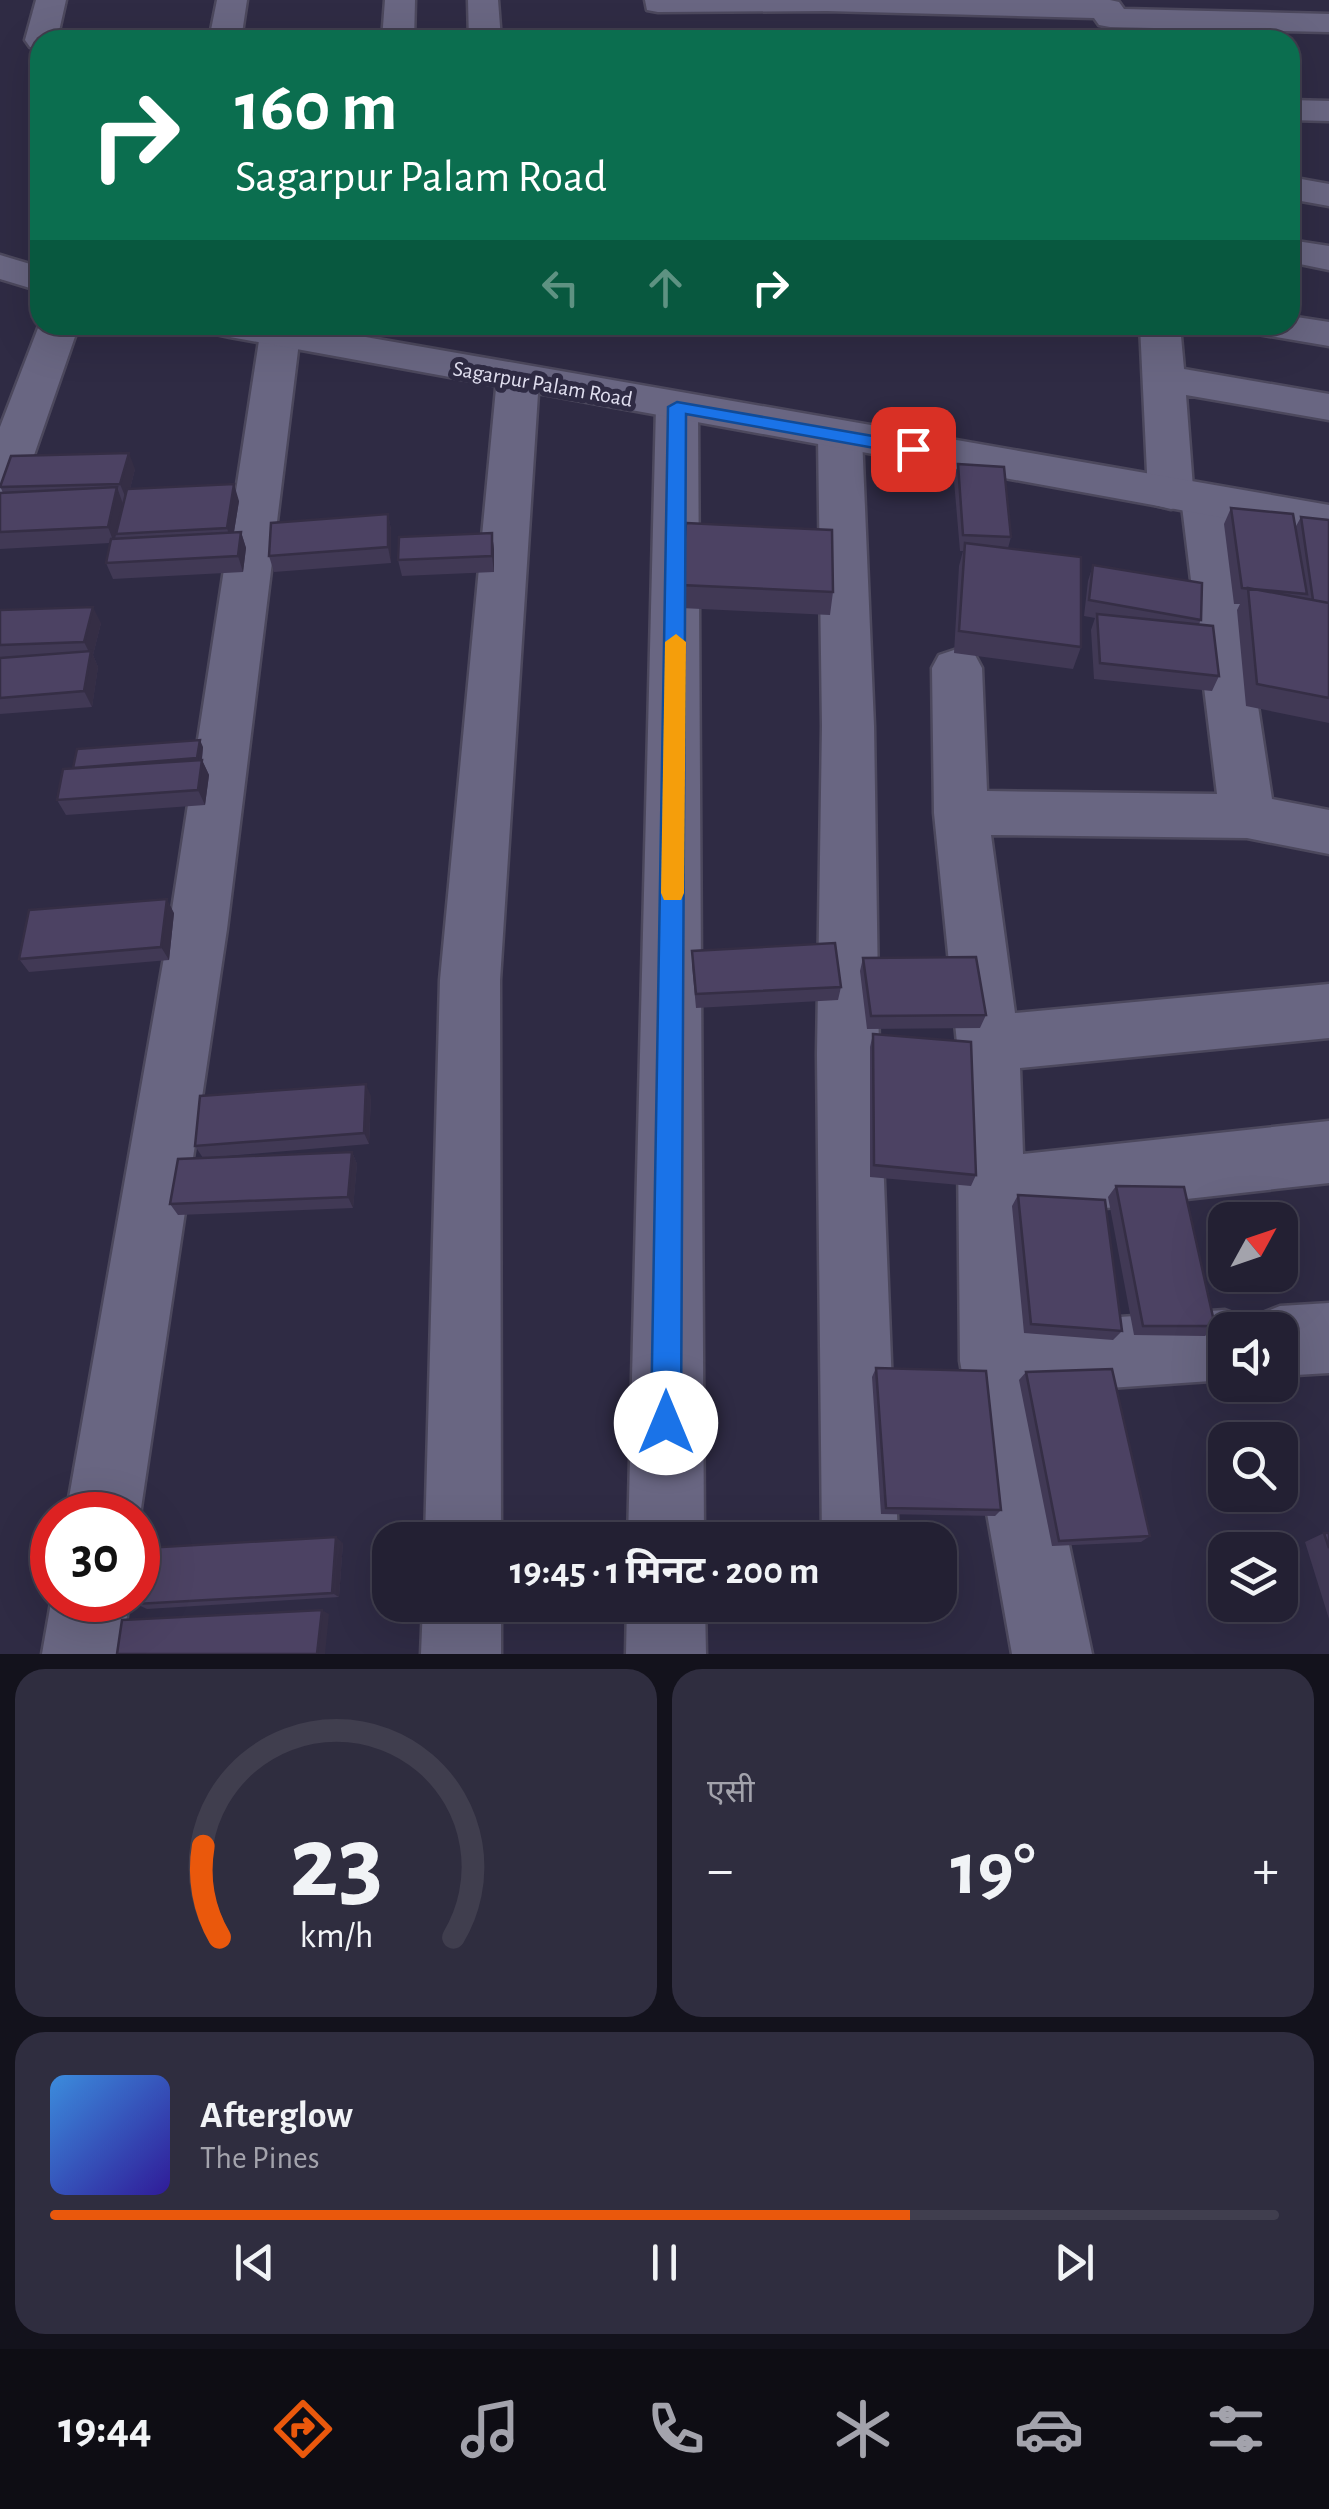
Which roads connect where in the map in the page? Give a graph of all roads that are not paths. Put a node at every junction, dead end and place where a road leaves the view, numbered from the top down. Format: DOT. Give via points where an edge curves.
graph roads {
  1 [pos="51,0"];
  2 [pos="232,0"];
  3 [pos="400,0"];
  4 [pos="483,0"];
  5 [pos="807,1"];
  6 [pos="657,2"];
  7 [pos="1110,17"];
  8 [pos="1329,23"];
  9 [pos="39,30"];
  10 [pos="227,30"];
  11 [pos="398,30"];
  12 [pos="484,30"];
  13 [pos="672,30"];
  14 [pos="1300,110"];
  15 [pos="1329,111"];
  16 [pos="1300,190"];
  17 [pos="1329,196"];
  18 [pos="1300,254"];
  19 [pos="1329,258"];
  20 [pos="0,267"];
  21 [pos="30,276"];
  22 [pos="1300,329"];
  23 [pos="1329,334"];
  24 [pos="54,335"];
  25 [pos="255,335"];
  26 [pos="282,335"];
  27 [pos="1161,335"];
  28 [pos="518,378"];
  29 [pos="1163,378"];
  30 [pos="677,407"];
  31 [pos="1329,407"];
  32 [pos="840,436"];
  33 [pos="0,487"];
  34 [pos="1187,497"];
  35 [pos="1329,521"];
  36 [pos="957,668"];
  37 [pos="961,813"];
  38 [pos="1247,816"];
  39 [pos="1329,832"];
  40 [pos="1329,1011"];
  41 [pos="988,1043"];
  42 [pos="1329,1152"];
  43 [pos="990,1189"];
  44 [pos="1329,1338"];
  45 [pos="1298,1340"];
  46 [pos="1208,1346"];
  47 [pos="996,1361"];
  48 [pos="107,1492"];
  49 [pos="463,1522"];
  50 [pos="666,1522"];
  51 [pos="860,1522"];
  52 [pos="87,1622"];
  53 [pos="462,1622"];
  54 [pos="666,1622"];
  55 [pos="82,1654"];
  56 [pos="461,1654"];
  57 [pos="666,1654"];
  58 [pos="1052,1654"];
  1 -- 9 [label="street"];
  2 -- 10 [label="street"];
  3 -- 11 [label="street"];
  4 -- 12 [label="street"];
  5 -- 6 [label="street"];
  5 -- 7 [label="street"];
  6 -- 13 [label="street"];
  7 -- 8 [label="street"];
  14 -- 15 [label="street"];
  16 -- 17 [label="street"];
  18 -- 19 [label="street"];
  20 -- 21 [label="street"];
  22 -- 23 [label="street"];
  24 -- 33 [label="street"];
  25 -- 48 [label="street" via="198,929"];
  26 -- 28 [label="street, Sagarpur Palam Road"];
  27 -- 29 [label="street"];
  28 -- 30 [label="street, Sagarpur Palam Road"];
  28 -- 49 [label="street" via="470,980"];
  29 -- 31 [label="street"];
  29 -- 34 [label="street"];
  30 -- 32 [label="street, Sagarpur Palam Road"];
  30 -- 50 [label="street"];
  32 -- 34 [label="street, Sagarpur Palam Road"];
  32 -- 51 [label="street"];
  34 -- 35 [label="street, Sagarpur Palam Road"];
  34 -- 38 [label="street"];
  36 -- 37 [label="street"];
  37 -- 38 [label="street"];
  37 -- 41 [label="street"];
  38 -- 39 [label="street"];
  40 -- 41 [label="street"];
  41 -- 43 [label="street"];
  42 -- 43 [label="street"];
  43 -- 47 [label="street"];
  44 -- 45 [label="street"];
  46 -- 47 [label="street"];
  47 -- 58 [label="street"];
  52 -- 55 [label="street"];
  53 -- 56 [label="street"];
  54 -- 57 [label="street"];
}
